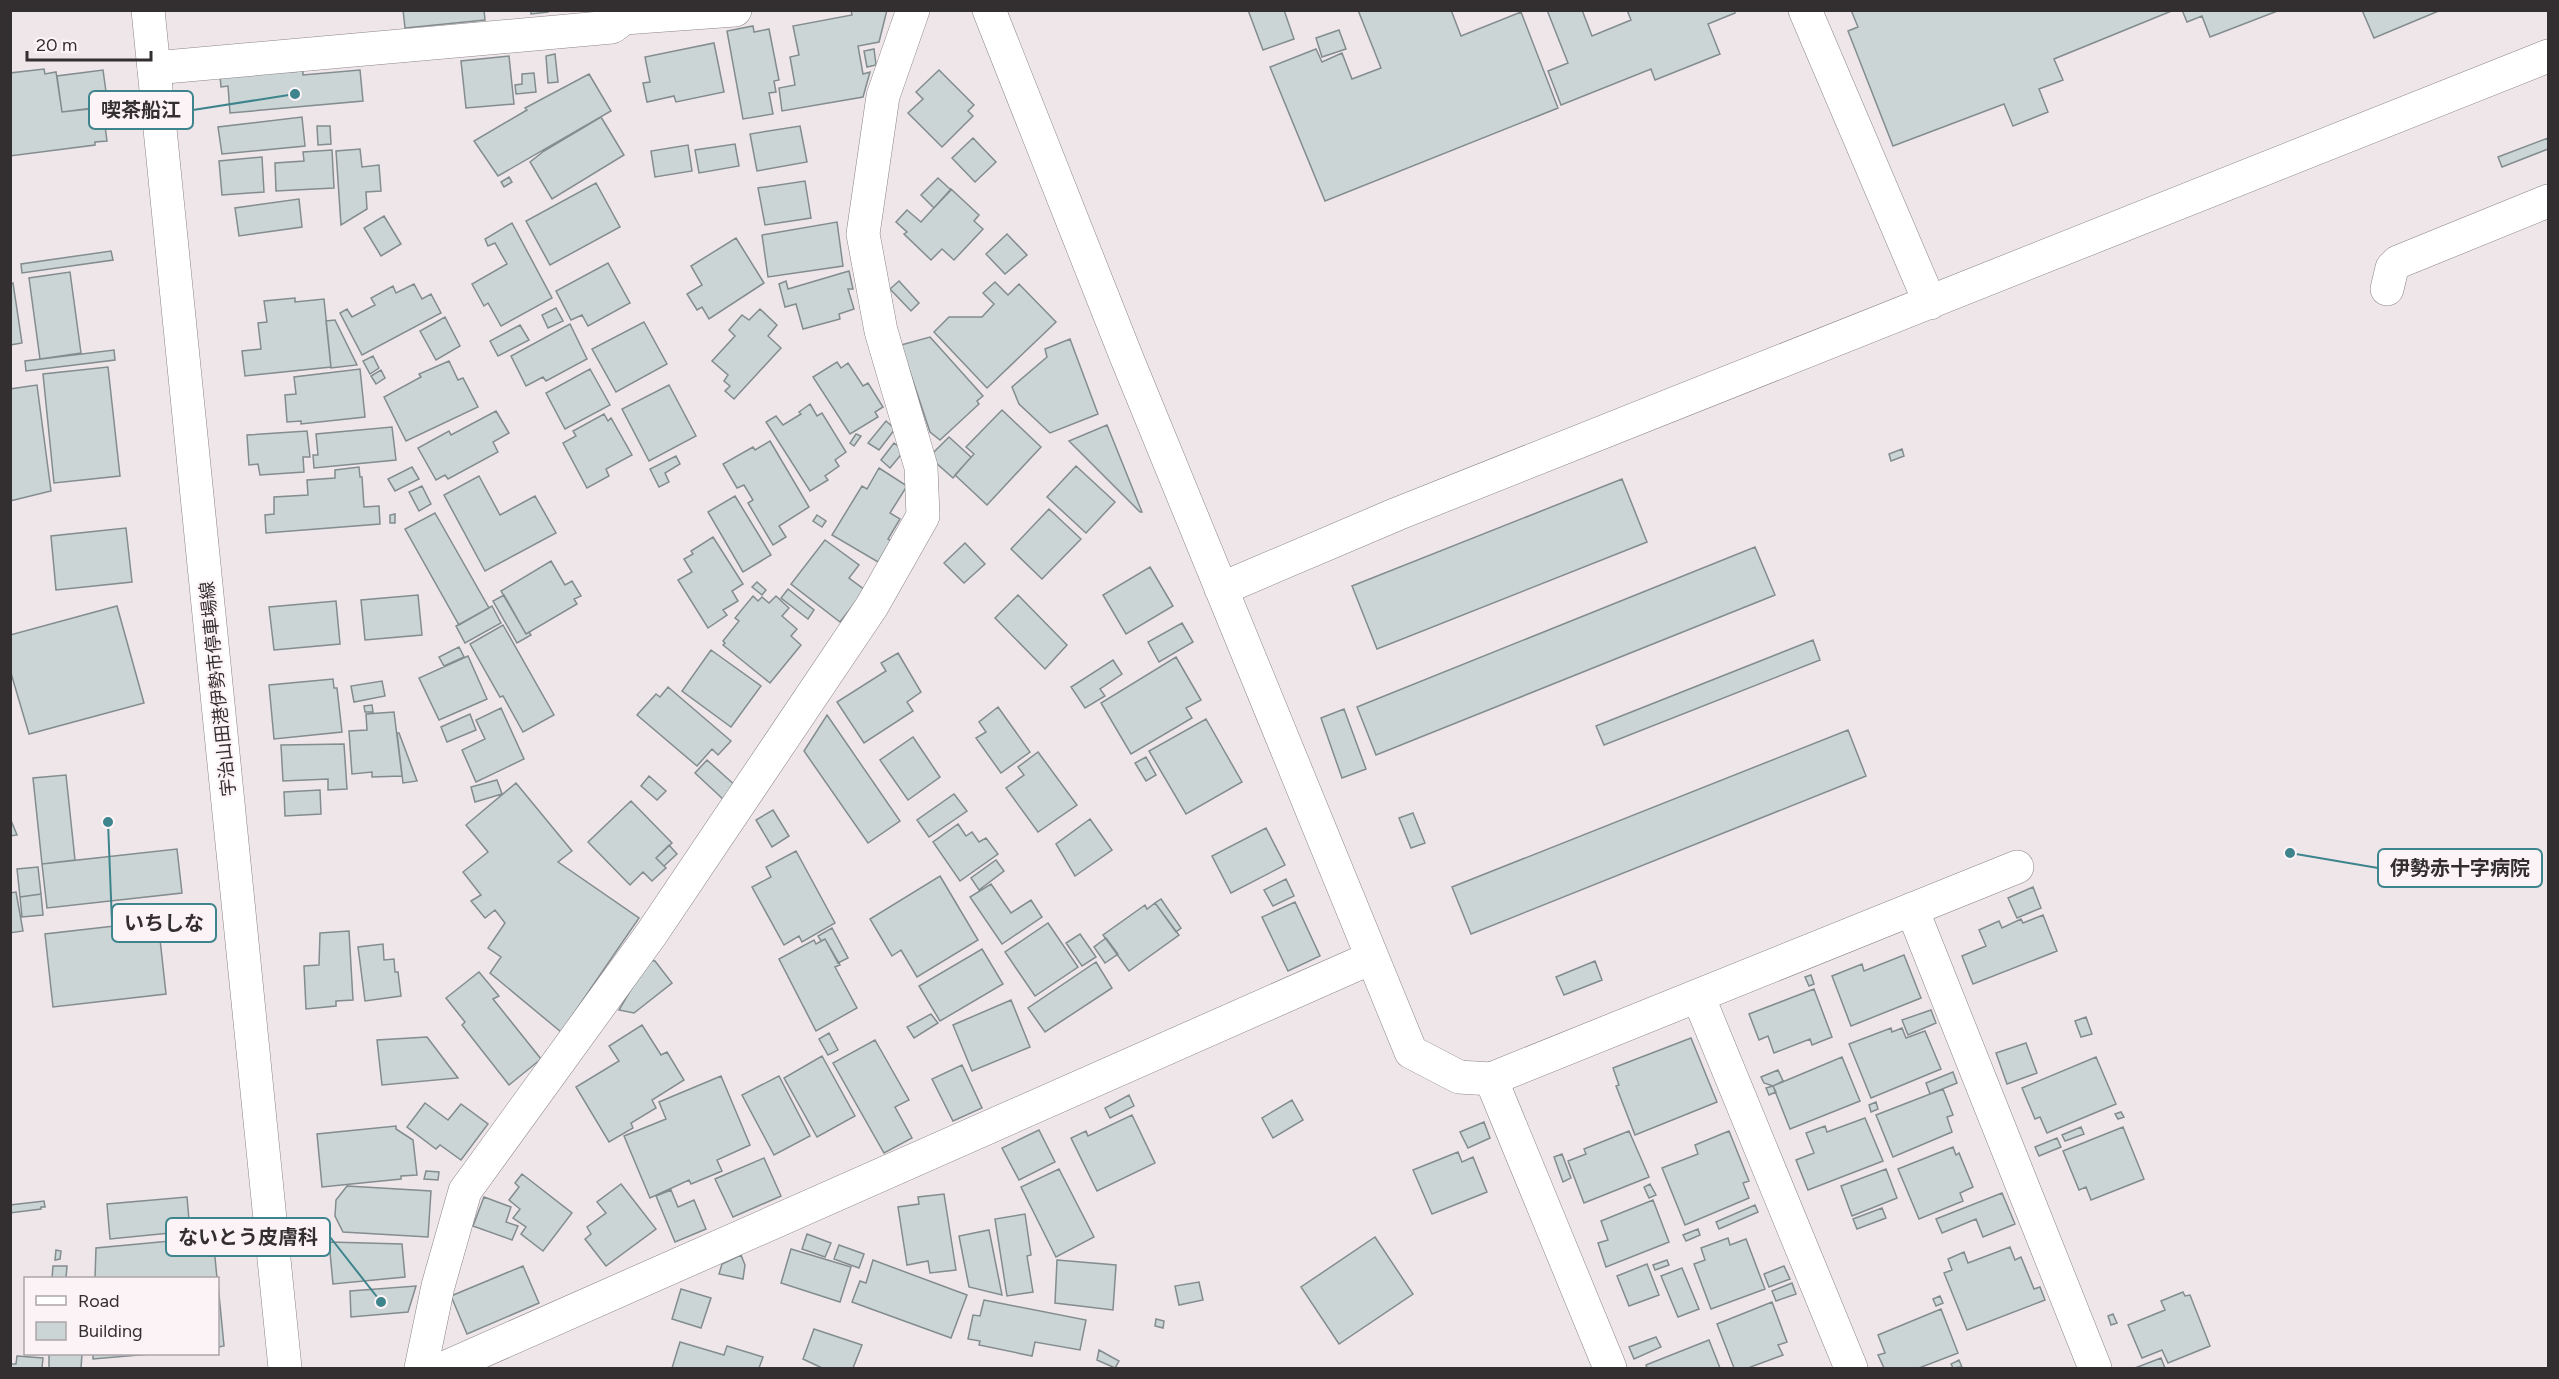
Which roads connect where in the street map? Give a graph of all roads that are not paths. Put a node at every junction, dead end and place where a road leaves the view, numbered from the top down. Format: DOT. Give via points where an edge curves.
graph roads {
  1 [pos="148,10"];
  2 [pos="735,10"];
  3 [pos="913,10"];
  4 [pos="990,10"];
  5 [pos="1805,10"];
  6 [pos="2548,56"];
  7 [pos="154,68"];
  8 [pos="2548,201"];
  9 [pos="2387,289"];
  10 [pos="1930,303"];
  11 [pos="1221,589"];
  12 [pos="2017,867"];
  13 [pos="1912,909"];
  14 [pos="1371,958"];
  15 [pos="1698,996"];
  16 [pos="1491,1079"];
  17 [pos="285,1368"];
  18 [pos="421,1368"];
  19 [pos="444,1368"];
  20 [pos="1610,1368"];
  21 [pos="1851,1368"];
  22 [pos="2095,1368"];
  1 -- 7 [label="street, 宇治山田港伊勢市停車場線"];
  2 -- 7 [label="street" via="624,18 612,27"];
  3 -- 18 [label="street" via="884,96 863,234 881,331 921,467 923,516 872,606 659,923 465,1191 438,1286"];
  4 -- 11 [label="street"];
  5 -- 10 [label="street"];
  6 -- 10 [label="street"];
  7 -- 17 [label="street, 宇治山田港伊勢市停車場線"];
  8 -- 9 [label="street" via="2398,262 2392,268"];
  10 -- 11 [label="street" via="1397,514"];
  11 -- 14 [label="street"];
  12 -- 13 [label="street"];
  13 -- 15 [label="street"];
  13 -- 22 [label="street"];
  14 -- 16 [label="street" via="1411,1052 1459,1077"];
  14 -- 19 [label="street"];
  15 -- 16 [label="street"];
  15 -- 21 [label="street"];
  16 -- 20 [label="street"];
}
